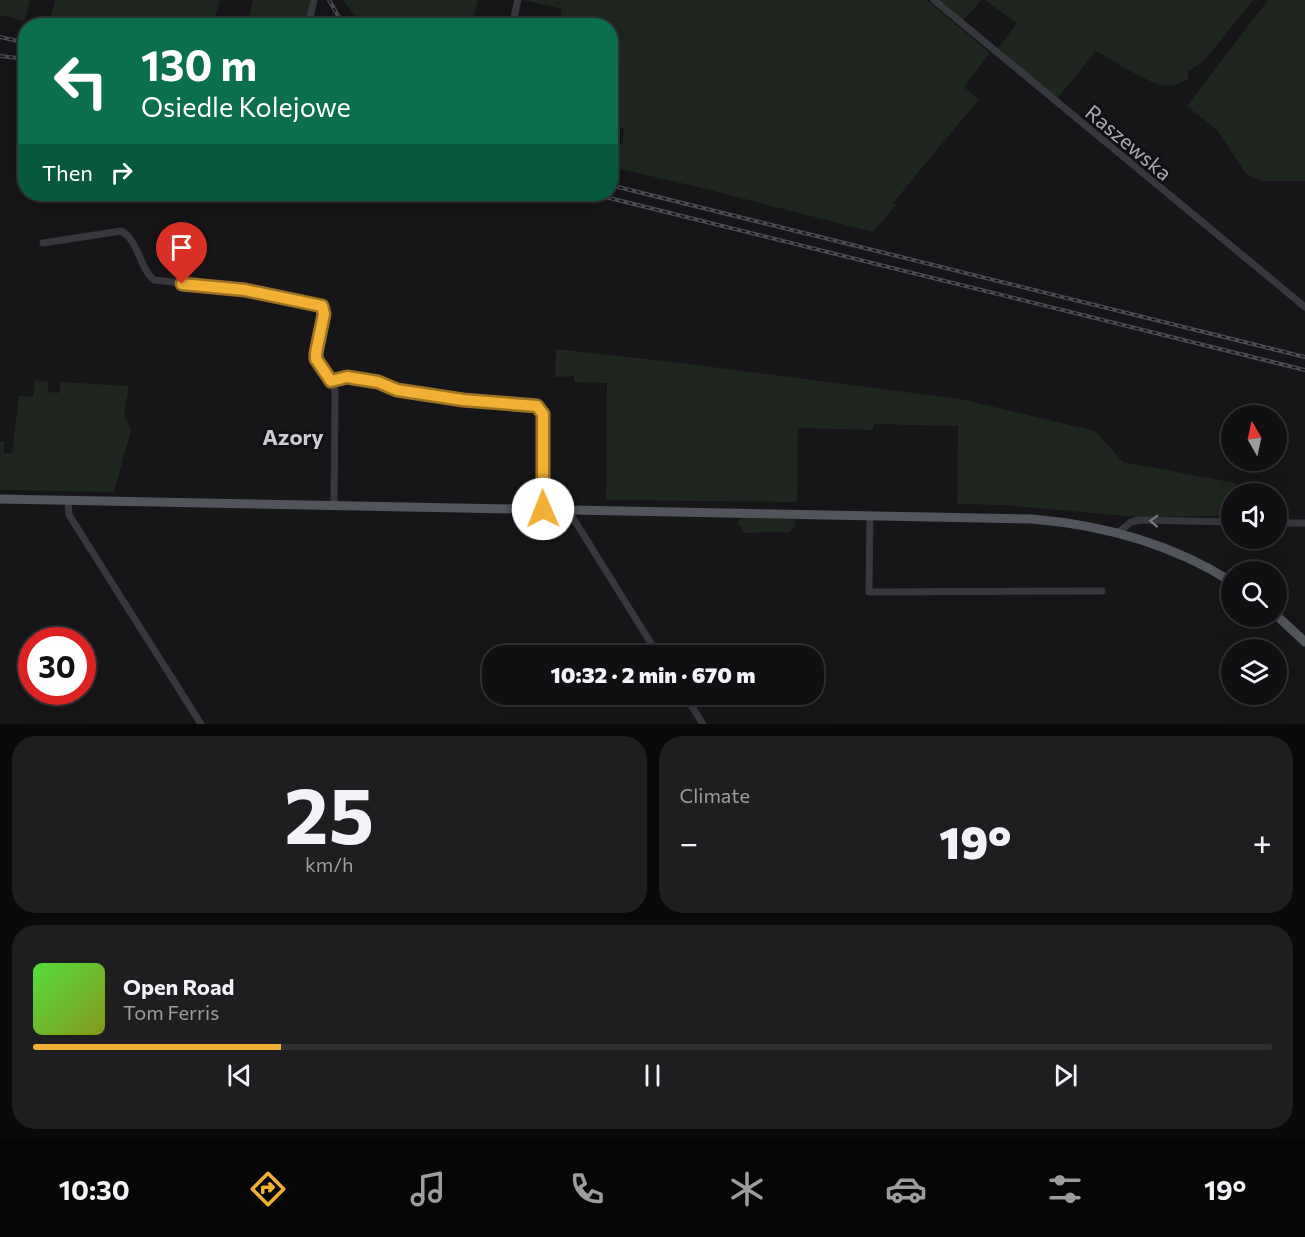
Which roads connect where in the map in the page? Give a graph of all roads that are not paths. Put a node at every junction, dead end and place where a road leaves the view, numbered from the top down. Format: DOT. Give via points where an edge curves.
graph roads {
  1 [pos="314,0"];
  2 [pos="518,0"];
  3 [pos="934,0"];
  4 [pos="310,18"];
  5 [pos="514,18"];
  6 [pos="43,243"];
  7 [pos="1305,307"];
  8 [pos="331,381"];
  9 [pos="0,499"];
  10 [pos="68,501"];
  11 [pos="334,506"];
  12 [pos="543,509"];
  13 [pos="568,510"];
  14 [pos="870,515"];
  15 [pos="1221,522"];
  16 [pos="1287,523"];
  17 [pos="1305,524"];
  18 [pos="1119,532"];
  19 [pos="1221,576"];
  20 [pos="1102,591"];
  21 [pos="1287,625"];
  22 [pos="1305,642"];
  23 [pos="652,645"];
  24 [pos="691,705"];
  25 [pos="201,724"];
  26 [pos="702,724"];
  1 -- 4 [label="street"];
  2 -- 5 [label="street"];
  3 -- 7 [label="street, Raszewska"];
  6 -- 8 [label="street" via="121,231 128,235 154,280 245,290 322,306 316,359"];
  8 -- 11 [label="street" via="336,401"];
  8 -- 12 [label="street" via="347,377 397,390 537,406 543,414"];
  9 -- 10 [label="main road"];
  10 -- 11 [label="main road"];
  10 -- 25 [label="street" via="69,515"];
  11 -- 12 [label="main road"];
  12 -- 13 [label="main road"];
  13 -- 14 [label="main road"];
  13 -- 23 [label="street"];
  14 -- 18 [label="main road" via="1032,519"];
  14 -- 20 [label="street" via="869,592"];
  15 -- 18 [label="street, one-way" via="1140,520"];
  16 -- 17 [label="street"];
  18 -- 19 [label="main road" via="1168,549"];
  21 -- 22 [label="main road"];
  24 -- 26 [label="street"];
}
